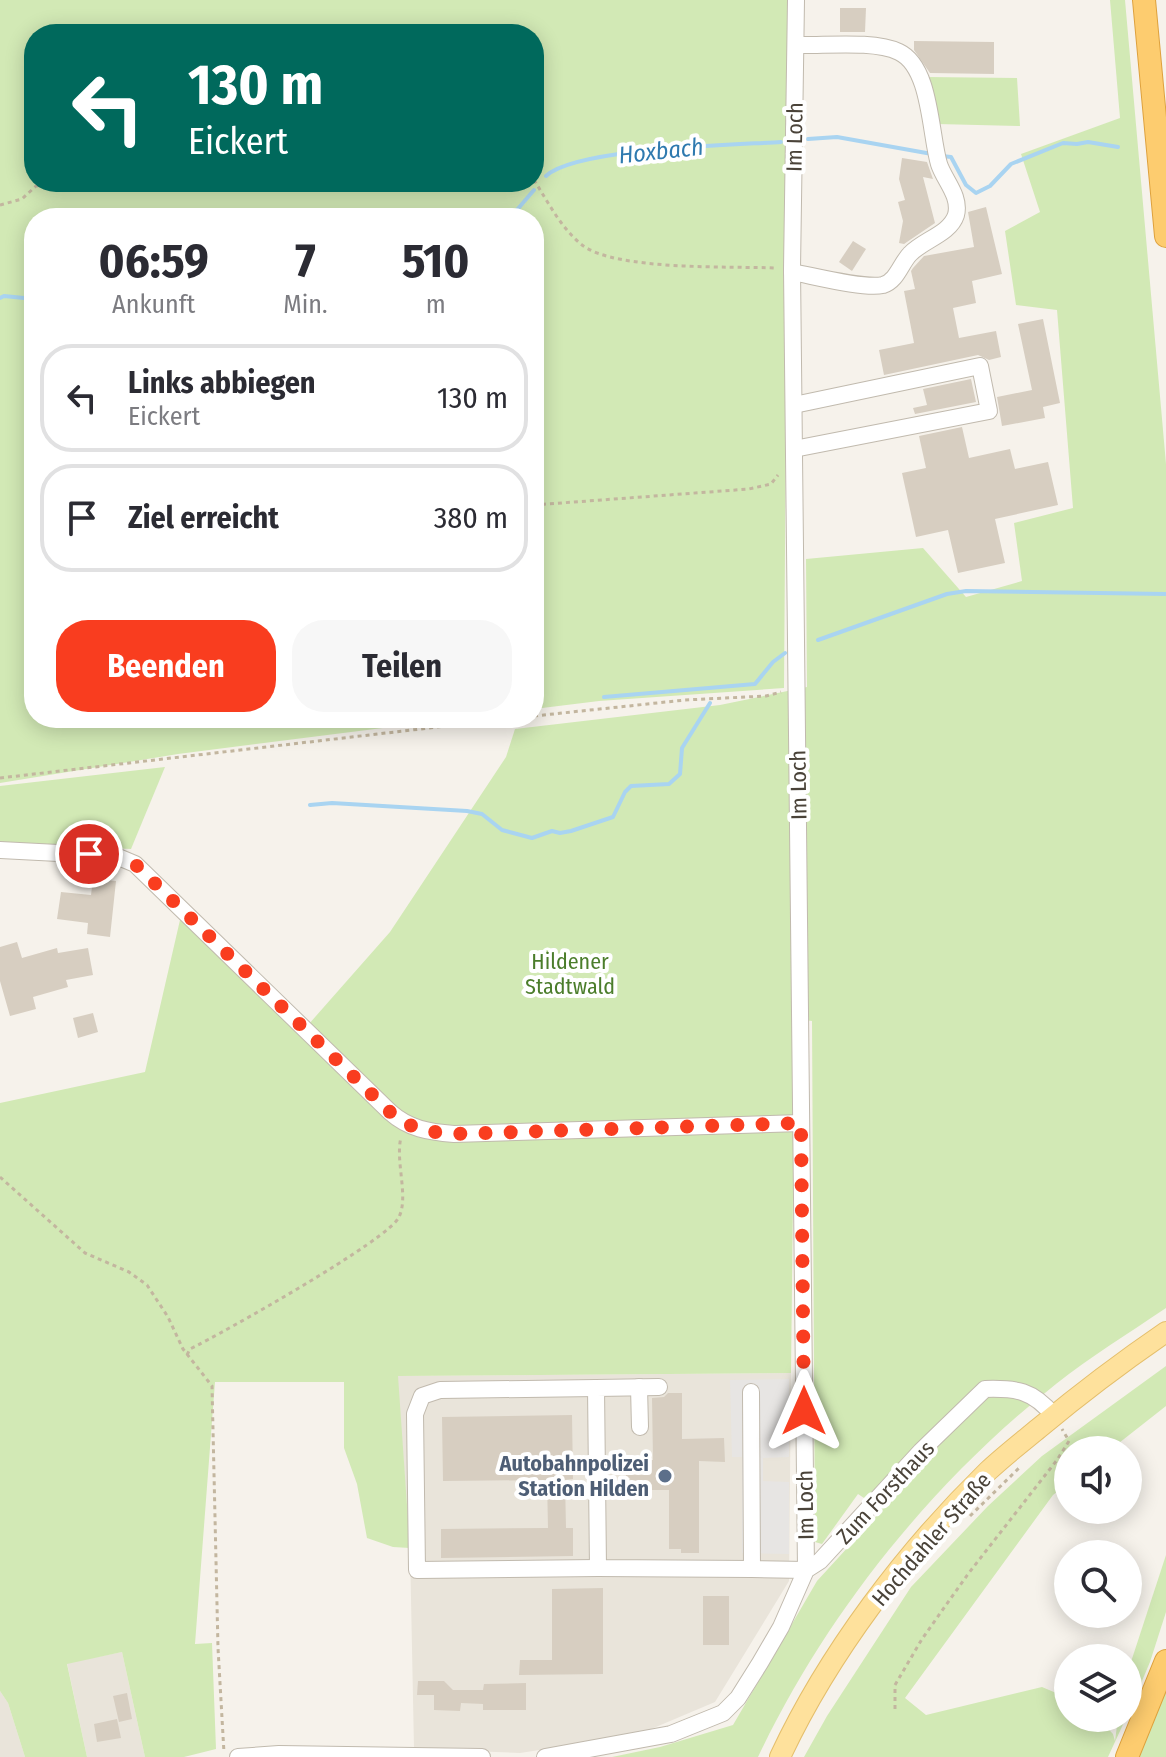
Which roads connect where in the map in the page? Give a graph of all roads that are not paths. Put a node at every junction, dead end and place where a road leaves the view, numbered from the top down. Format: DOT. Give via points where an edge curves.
graph roads {
  1 [pos="796,0"];
  2 [pos="1144,0"];
  3 [pos="796,45"];
  4 [pos="1166,236"];
  5 [pos="792,270"];
  6 [pos="794,405"];
  7 [pos="794,449"];
  8 [pos="0,850"];
  9 [pos="801,1123"];
  10 [pos="1166,1332"];
  11 [pos="639,1387"];
  12 [pos="659,1387"];
  13 [pos="596,1388"];
  14 [pos="751,1392"];
  15 [pos="1054,1416"];
  16 [pos="640,1427"];
  17 [pos="598,1568"];
  18 [pos="752,1569"];
  19 [pos="806,1570"];
  20 [pos="1166,1661"];
  21 [pos="238,1757"];
  22 [pos="482,1757"];
  23 [pos="545,1757"];
  24 [pos="780,1757"];
  25 [pos="1127,1757"];
  1 -- 3 [label="street, Im Loch"];
  2 -- 4 [label="highway"];
  3 -- 5 [label="street, Im Loch"];
  3 -- 5 [label="street" via="880,47 906,57 927,100 938,161 956,212 952,223 908,256 888,283 868,285"];
  5 -- 6 [label="street, Im Loch"];
  6 -- 7 [label="street, Im Loch"];
  6 -- 7 [label="street" via="980,366 989,411"];
  7 -- 9 [label="street, Im Loch"];
  8 -- 9 [label="street" via="116,856 135,864 407,1125 454,1134"];
  9 -- 19 [label="street, Im Loch"];
  10 -- 15 [label="main road, Hochdahler Straße"];
  11 -- 12 [label="street"];
  11 -- 13 [label="street"];
  11 -- 16 [label="street"];
  13 -- 17 [label="street"];
  13 -- 17 [label="street" via="440,1390 422,1396 415,1414 417,1570"];
  14 -- 18 [label="street"];
  15 -- 19 [label="street, Zum Forsthaus" via="1043,1402 1016,1388 985,1389"];
  15 -- 24 [label="main road, Hochdahler Straße" via="989,1470 906,1560 850,1638"];
  17 -- 18 [label="street"];
  18 -- 19 [label="street"];
  19 -- 23 [label="street, Zum Forsthaus" via="781,1627 738,1698 723,1713 671,1734"];
  20 -- 25 [label="highway"];
  21 -- 22 [label="street"];
}
